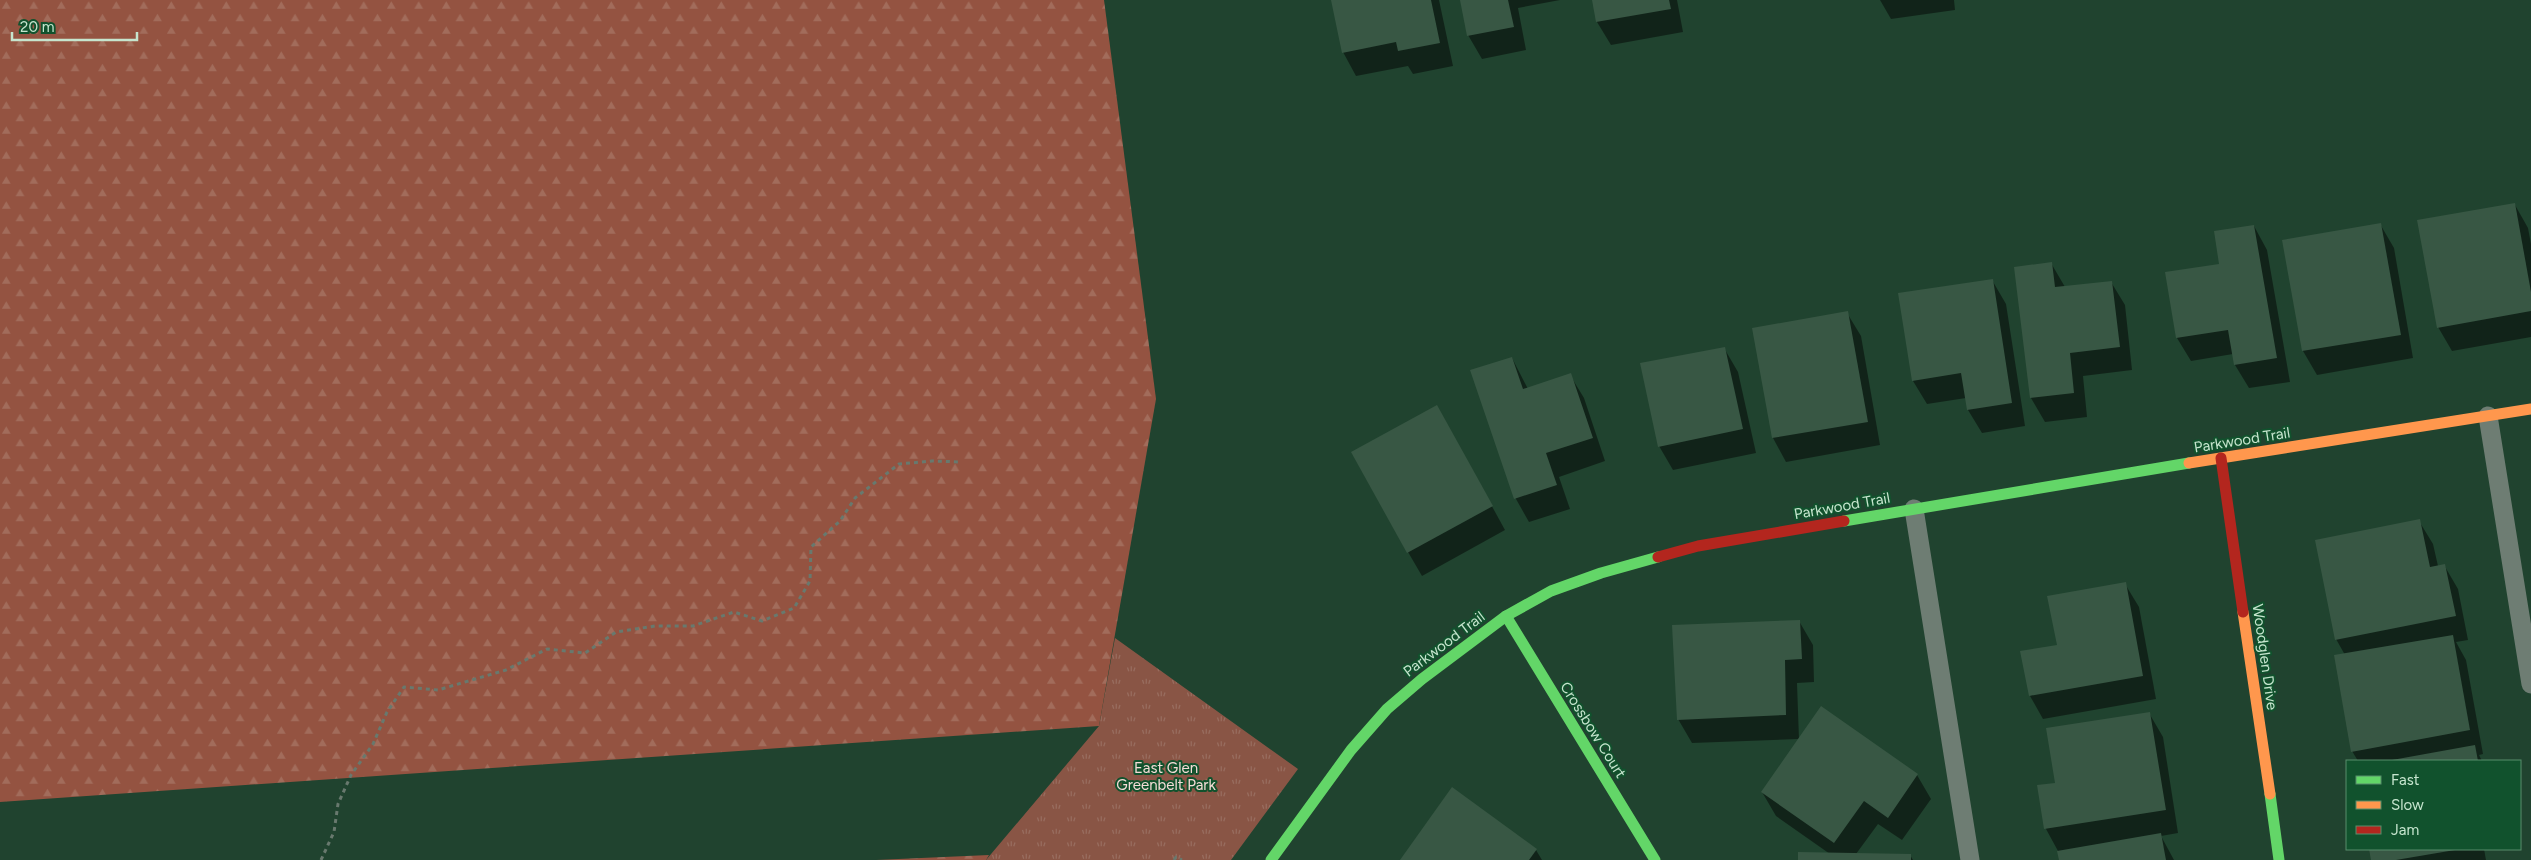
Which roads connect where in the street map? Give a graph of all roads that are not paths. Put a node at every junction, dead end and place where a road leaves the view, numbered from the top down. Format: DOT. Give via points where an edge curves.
graph roads {
  1 [pos="2531,409"];
  2 [pos="2488,416"];
  3 [pos="2221,458"];
  4 [pos="1914,510"];
  5 [pos="1506,616"];
  6 [pos="2531,684"];
  7 [pos="1271,860"];
  8 [pos="1655,860"];
  9 [pos="1970,860"];
  10 [pos="2279,860"];
  1 -- 2 [label="street, Parkwood Trail"];
  2 -- 3 [label="street, Parkwood Trail"];
  2 -- 6 [label="lane"];
  3 -- 4 [label="street, Parkwood Trail"];
  3 -- 10 [label="street, Woodglen Drive"];
  4 -- 5 [label="street, Parkwood Trail" via="1698,546 1568,585"];
  4 -- 9 [label="lane"];
  5 -- 7 [label="street, Parkwood Trail" via="1422,679 1387,710 1351,750"];
  5 -- 8 [label="street, Crossbow Court"];
}
